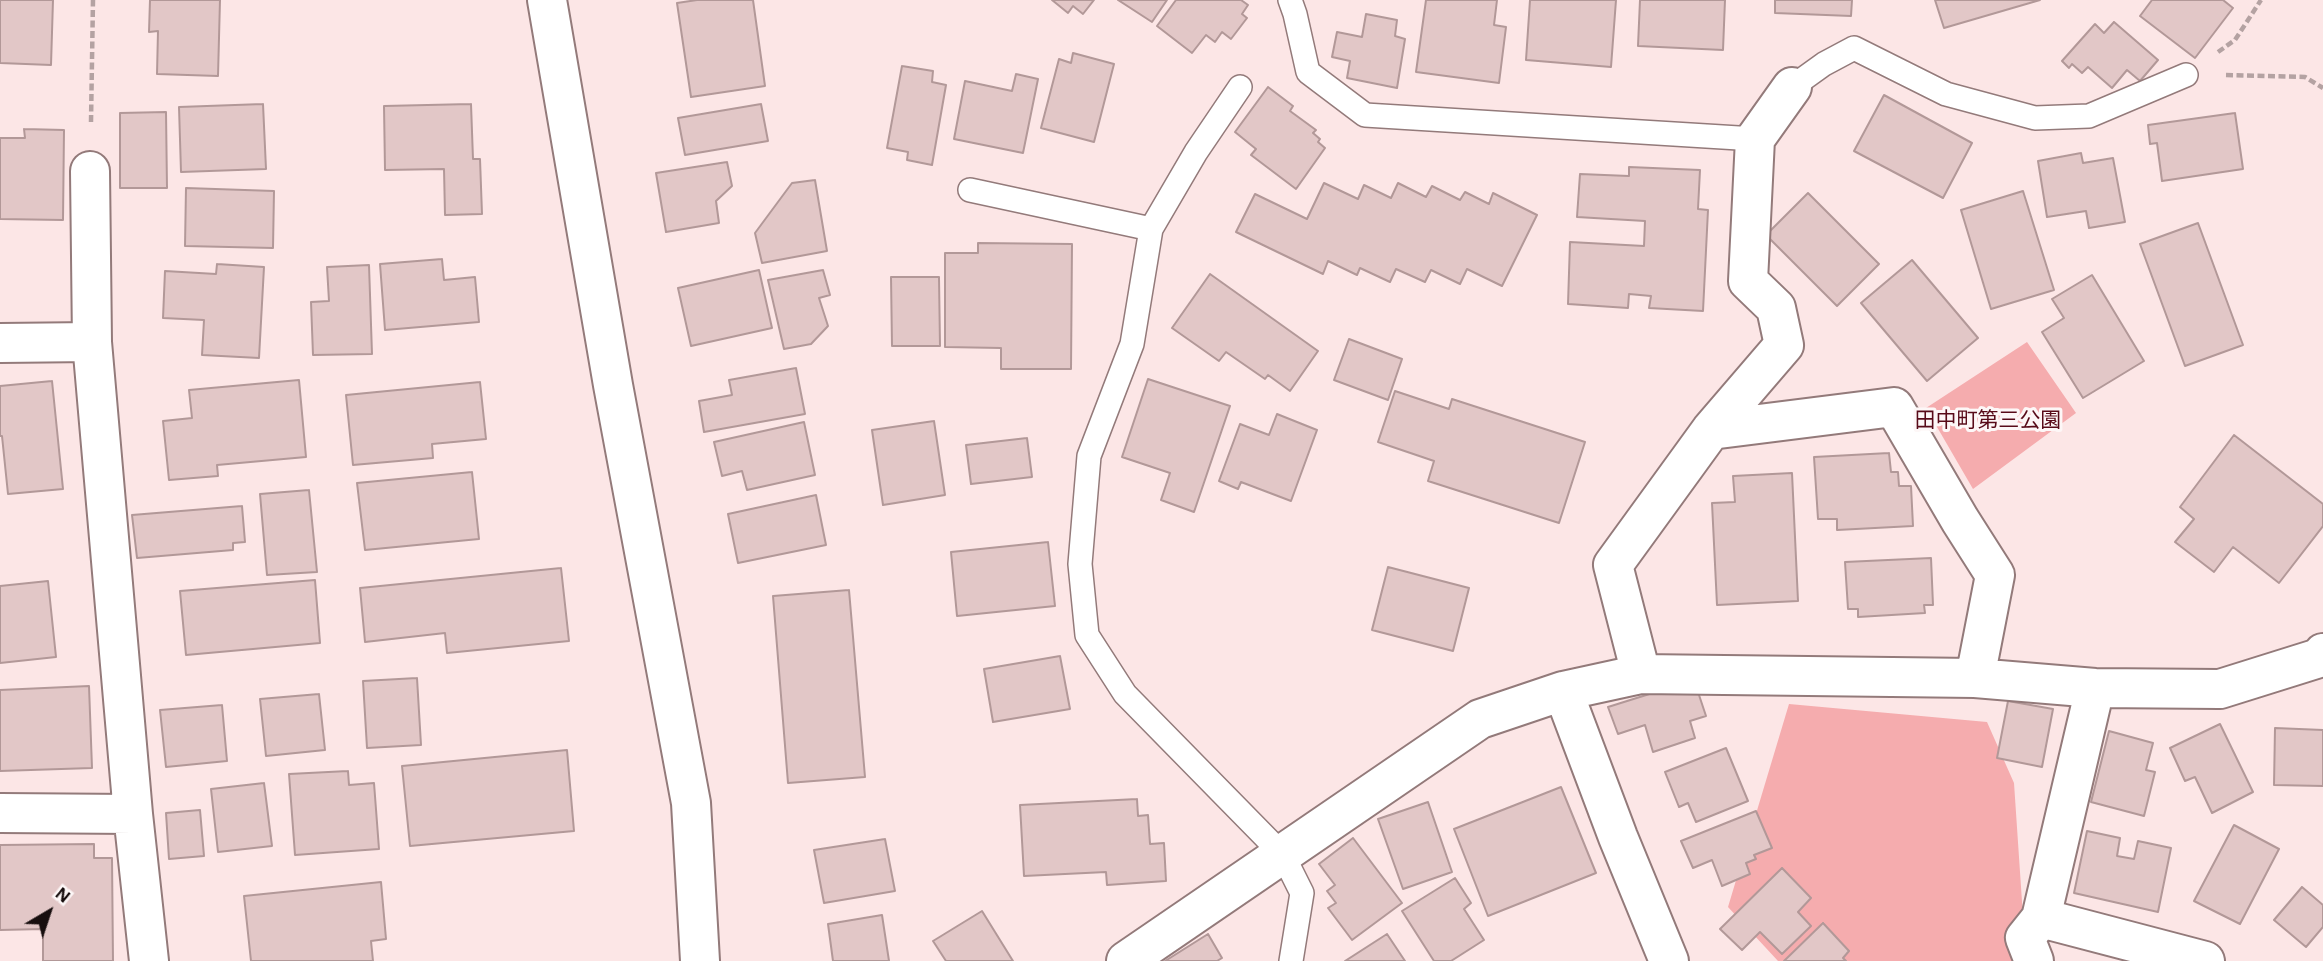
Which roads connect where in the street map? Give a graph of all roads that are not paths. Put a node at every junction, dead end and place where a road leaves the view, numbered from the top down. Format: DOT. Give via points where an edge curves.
graph roads {
  1 [pos="547,0"];
  2 [pos="1290,0"];
  3 [pos="2186,75"];
  4 [pos="1240,87"];
  5 [pos="1792,88"];
  6 [pos="1755,139"];
  7 [pos="90,172"];
  8 [pos="970,190"];
  9 [pos="1151,229"];
  10 [pos="92,342"];
  11 [pos="0,343"];
  12 [pos="1711,430"];
  13 [pos="2321,656"];
  14 [pos="1641,674"];
  15 [pos="1975,678"];
  16 [pos="2095,688"];
  17 [pos="1563,691"];
  18 [pos="0,813"];
  19 [pos="133,814"];
  20 [pos="1283,855"];
  21 [pos="2041,918"];
  22 [pos="149,961"];
  23 [pos="701,961"];
  24 [pos="1125,961"];
  25 [pos="1292,961"];
  26 [pos="1668,961"];
  27 [pos="2034,961"];
  28 [pos="2205,961"];
  1 -- 23 [label="street" via="691,803"];
  2 -- 6 [label="lane" via="1308,72 1365,114"];
  3 -- 5 [label="lane" via="2089,116 2035,118 1946,94 1854,48"];
  4 -- 9 [label="lane"];
  5 -- 6 [label="street"];
  6 -- 12 [label="street" via="1748,281 1776,308 1784,345"];
  7 -- 10 [label="street"];
  8 -- 9 [label="lane"];
  9 -- 20 [label="lane" via="1132,344 1089,456 1080,564 1087,635 1125,694"];
  10 -- 11 [label="street"];
  10 -- 19 [label="street"];
  12 -- 14 [label="street" via="1613,565"];
  12 -- 15 [label="street" via="1894,407 1995,575"];
  13 -- 16 [label="street" via="2220,689"];
  14 -- 15 [label="street"];
  14 -- 17 [label="street"];
  15 -- 16 [label="street"];
  16 -- 21 [label="street"];
  17 -- 20 [label="street" via="1480,719"];
  17 -- 26 [label="street"];
  18 -- 19 [label="street"];
  19 -- 22 [label="street"];
  20 -- 24 [label="street"];
  20 -- 25 [label="lane" via="1302,893"];
  21 -- 27 [label="street" via="2025,938"];
  21 -- 28 [label="street"];
}
